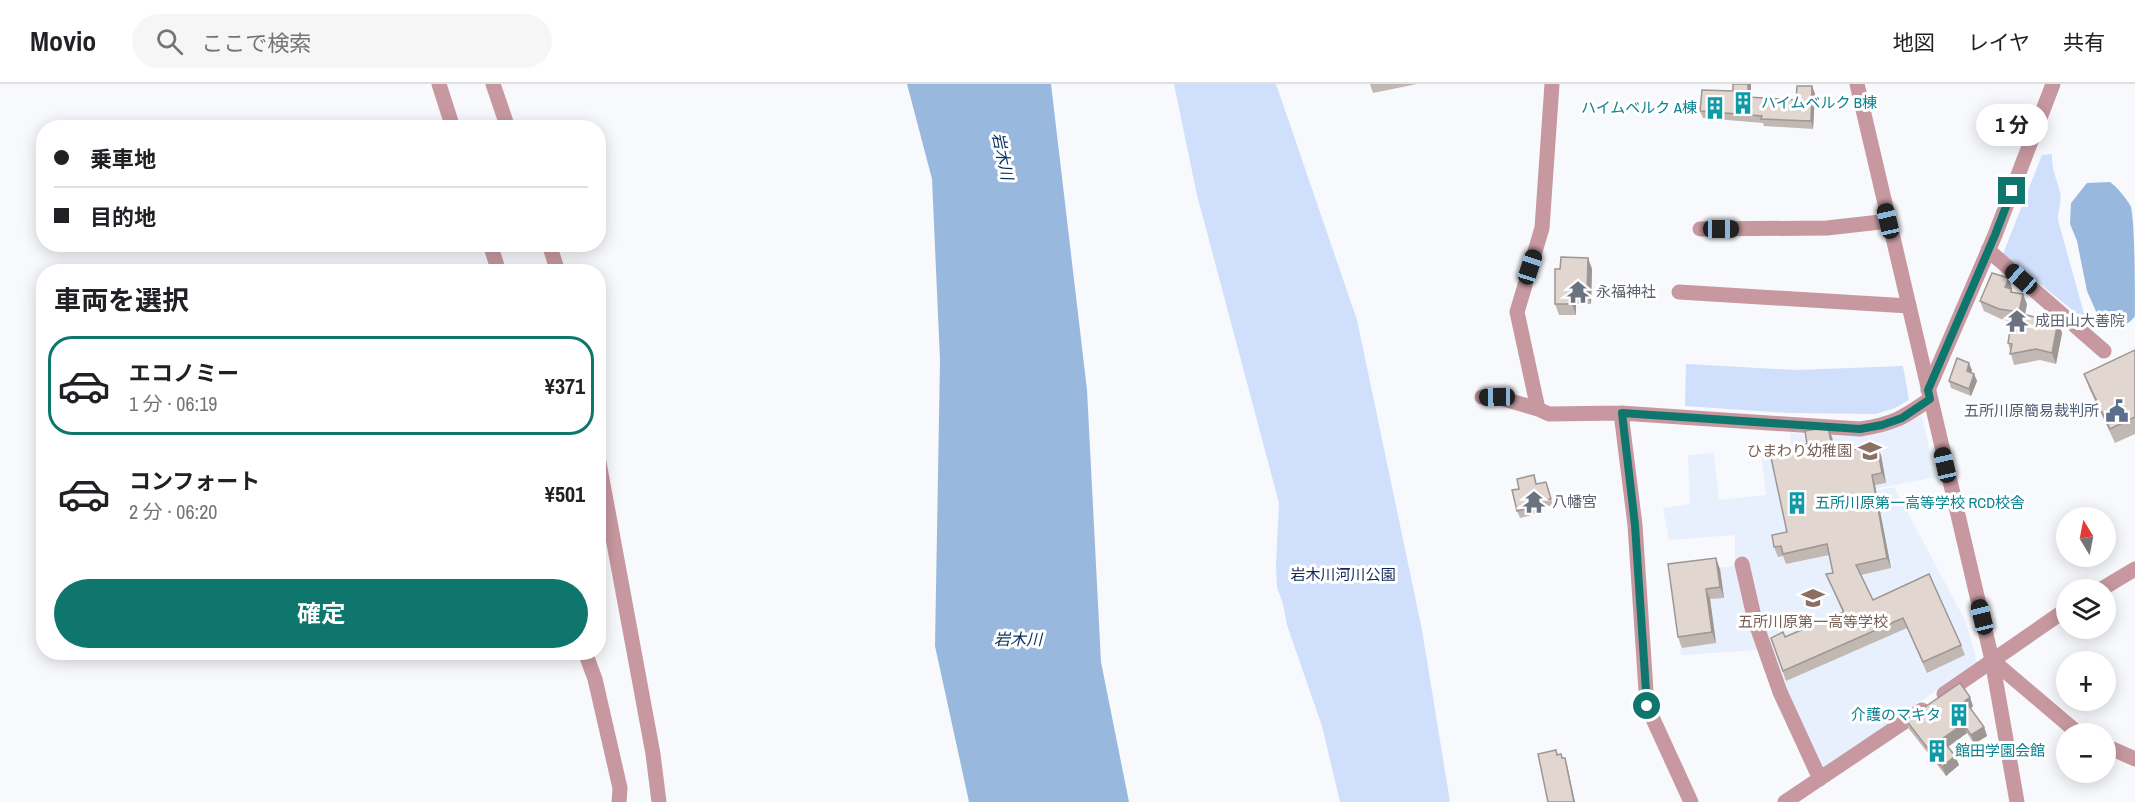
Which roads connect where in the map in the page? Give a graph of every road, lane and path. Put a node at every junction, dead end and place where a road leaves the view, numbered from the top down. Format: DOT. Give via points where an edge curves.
graph roads {
  1 [pos="439,84"];
  2 [pos="493,84"];
  3 [pos="1552,84"];
  4 [pos="1857,84"];
  5 [pos="2053,84"];
  6 [pos="450,120"];
  7 [pos="505,120"];
  8 [pos="1888,221"];
  9 [pos="1700,229"];
  10 [pos="1988,250"];
  11 [pos="1679,292"];
  12 [pos="1909,306"];
  13 [pos="2104,351"];
  14 [pos="1929,395"];
  15 [pos="1482,397"];
  16 [pos="1538,409"];
  17 [pos="1622,413"];
  18 [pos="606,500"];
  19 [pos="1743,564"];
  20 [pos="2135,569"];
  21 [pos="2116,580"];
  22 [pos="2056,616"];
  23 [pos="588,660"];
  24 [pos="1992,660"];
  25 [pos="2066,723"];
  26 [pos="2116,750"];
  27 [pos="2135,759"];
  28 [pos="1820,779"];
  29 [pos="619,802"];
  30 [pos="660,802"];
  31 [pos="1691,802"];
  32 [pos="1785,802"];
  33 [pos="2017,802"];
  1 -- 6 [label="street"];
  2 -- 7 [label="street"];
  3 -- 16 [label="street" via="1542,228 1517,312"];
  4 -- 8 [label="street"];
  5 -- 10 [label="street"];
  8 -- 9 [label="street" via="1827,228"];
  8 -- 12 [label="street"];
  10 -- 13 [label="street"];
  10 -- 14 [label="street"];
  11 -- 12 [label="street"];
  12 -- 14 [label="street"];
  14 -- 17 [label="street" via="1902,418 1860,429"];
  14 -- 24 [label="street"];
  15 -- 16 [label="street" via="1497,397"];
  16 -- 17 [label="street" via="1549,414"];
  17 -- 31 [label="street" via="1635,525 1647,706"];
  18 -- 30 [label="street"];
  19 -- 28 [label="street" via="1755,621 1780,692"];
  20 -- 21 [label="street"];
  22 -- 24 [label="street"];
  23 -- 29 [label="street" via="620,788"];
  24 -- 25 [label="street"];
  24 -- 28 [label="street"];
  24 -- 33 [label="street"];
  26 -- 27 [label="street"];
  28 -- 32 [label="street"];
}
